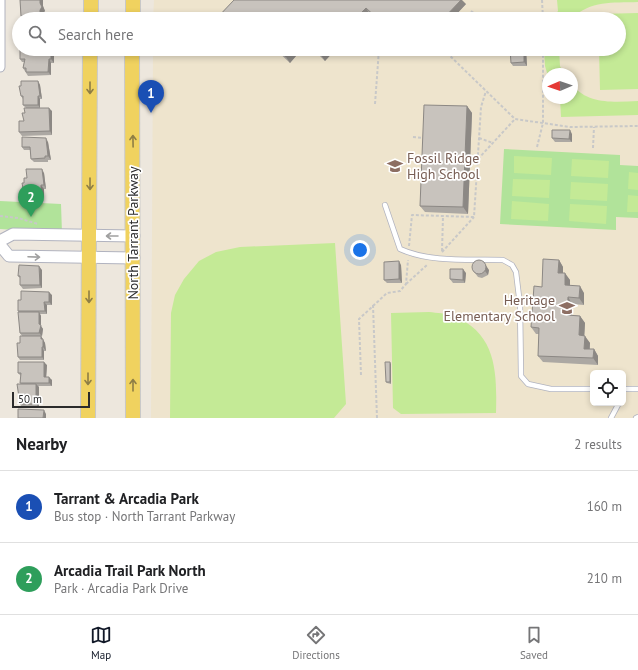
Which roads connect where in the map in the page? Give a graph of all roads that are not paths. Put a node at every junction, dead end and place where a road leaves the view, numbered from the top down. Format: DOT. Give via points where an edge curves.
graph roads {
  1 [pos="0,0"];
  2 [pos="91,0"];
  3 [pos="133,0"];
  4 [pos="90,12"];
  5 [pos="132,12"];
  6 [pos="90,56"];
  7 [pos="132,56"];
  8 [pos="0,67"];
  9 [pos="385,205"];
  10 [pos="90,236"];
  11 [pos="134,236"];
  12 [pos="0,240"];
  13 [pos="0,245"];
  14 [pos="89,258"];
  15 [pos="134,258"];
  16 [pos="590,389"];
  17 [pos="626,389"];
  18 [pos="638,389"];
  19 [pos="617,406"];
  20 [pos="88,418"];
  21 [pos="133,418"];
  22 [pos="611,418"];
  1 -- 8 [label="street"];
  2 -- 4 [label="main road"];
  3 -- 5 [label="main road"];
  6 -- 10 [label="main road, one-way"];
  11 -- 7 [label="main road, North Tarrant Parkway, one-way"];
  9 -- 16 [label="lane" via="400,249 408,253 435,258 504,260 512,265 516,272 520,305 521,376 528,384 552,389"];
  11 -- 10 [label="street, one-way"];
  10 -- 12 [label="street" via="13,234"];
  10 -- 14 [label="main road"];
  11 -- 15 [label="main road, North Tarrant Parkway"];
  13 -- 14 [label="street, one-way" via="9,256"];
  14 -- 15 [label="street"];
  14 -- 20 [label="main road, one-way"];
  21 -- 15 [label="main road, North Tarrant Parkway, one-way"];
  17 -- 18 [label="lane"];
  19 -- 22 [label="lane"];
}
